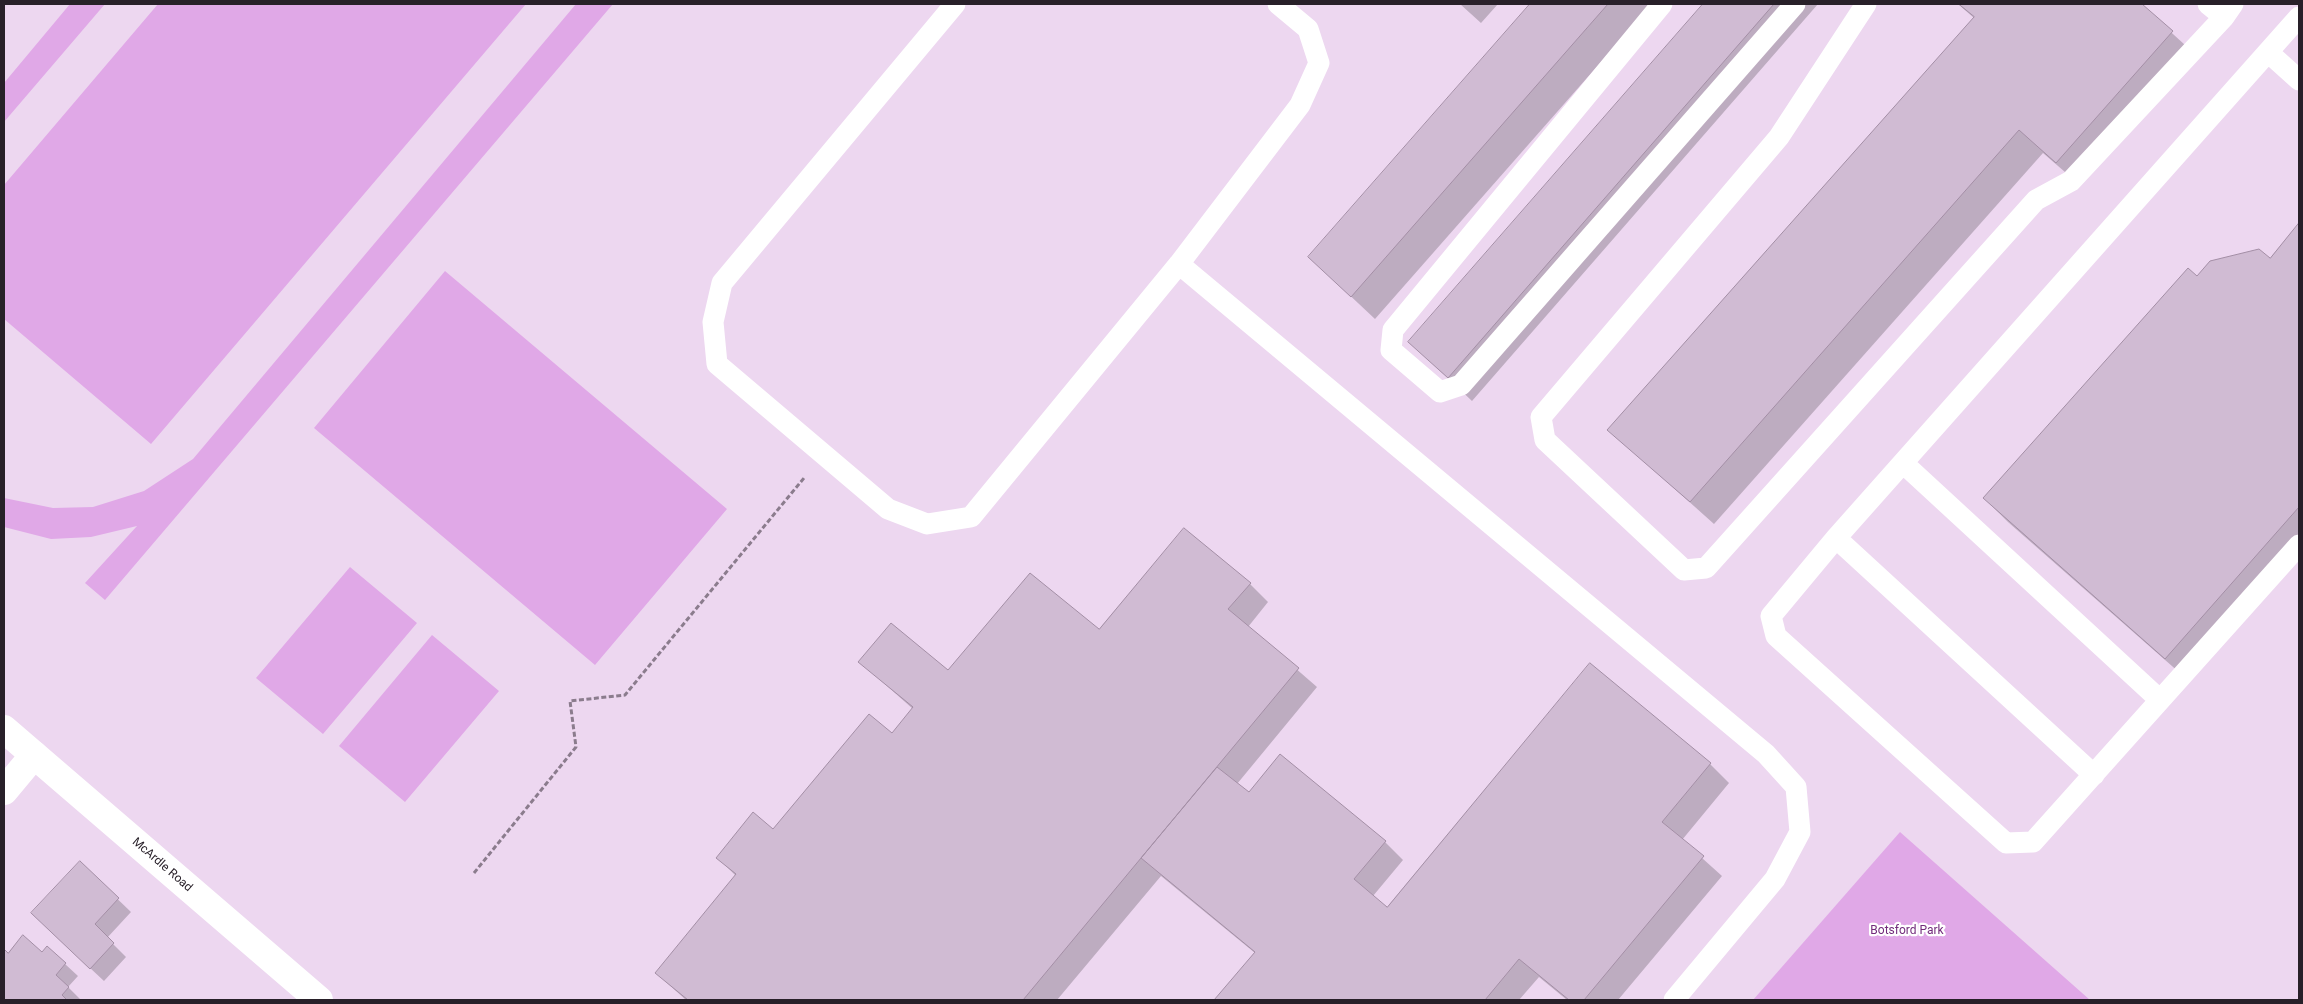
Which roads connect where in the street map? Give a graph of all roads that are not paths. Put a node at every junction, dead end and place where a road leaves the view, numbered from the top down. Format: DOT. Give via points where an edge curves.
graph roads {
  1 [pos="955,4"];
  2 [pos="1278,4"];
  3 [pos="1662,4"];
  4 [pos="1795,4"];
  5 [pos="1866,4"];
  6 [pos="2208,4"];
  7 [pos="2228,11"];
  8 [pos="2299,17"];
  9 [pos="2269,54"];
  10 [pos="2299,80"];
  11 [pos="1179,264"];
  12 [pos="1903,463"];
  13 [pos="1836,538"];
  14 [pos="2299,545"];
  15 [pos="2160,700"];
  16 [pos="4,730"];
  17 [pos="34,755"];
  18 [pos="2094,776"];
  19 [pos="4,791"];
  20 [pos="319,1000"];
  21 [pos="1674,1000"];
  1 -- 11 [label="lane" via="722,284 713,322 717,364 888,509 927,524 970,517"];
  2 -- 11 [label="lane" via="1308,29 1318,63 1300,105"];
  3 -- 4 [label="lane" via="1393,330 1391,350 1440,392 1461,386"];
  5 -- 7 [label="lane" via="1779,137 1541,417 1545,440 1684,570 1706,568 2036,200 2071,181"];
  6 -- 7 [label="lane"];
  8 -- 9 [label="lane"];
  9 -- 10 [label="lane"];
  9 -- 12 [label="lane"];
  11 -- 21 [label="lane" via="1766,754 1796,787 1800,832 1775,879"];
  12 -- 13 [label="lane"];
  12 -- 15 [label="lane"];
  13 -- 18 [label="lane"];
  13 -- 18 [label="lane" via="1771,616 1776,636 2006,843 2033,842"];
  14 -- 15 [label="lane"];
  15 -- 18 [label="lane"];
  16 -- 17 [label="main road, McArdle Road"];
  17 -- 19 [label="main road"];
  17 -- 20 [label="main road, McArdle Road"];
}
